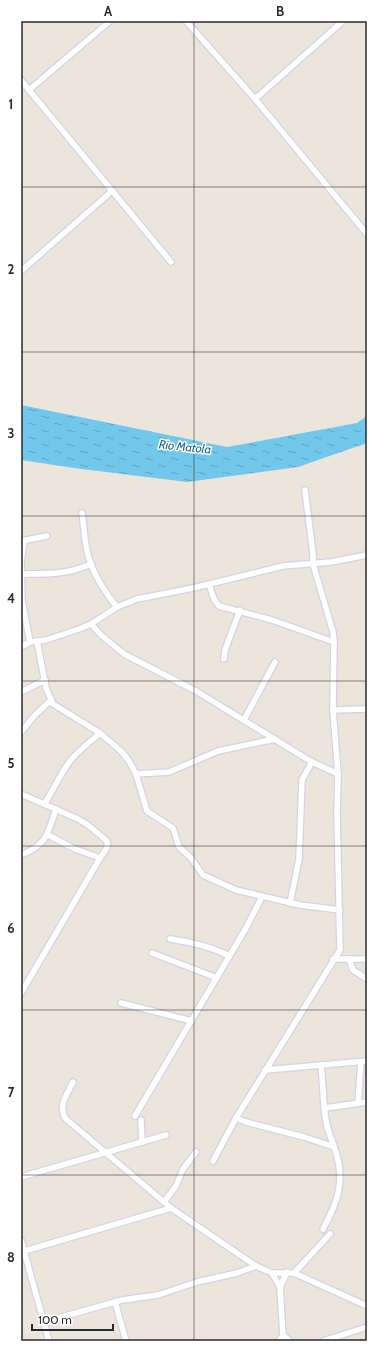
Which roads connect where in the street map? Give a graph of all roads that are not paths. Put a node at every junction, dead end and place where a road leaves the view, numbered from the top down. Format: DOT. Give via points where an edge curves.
graph roads {
  1 [pos="110,21"];
  2 [pos="186,21"];
  3 [pos="343,21"];
  4 [pos="21,80"];
  5 [pos="29,90"];
  6 [pos="255,99"];
  7 [pos="112,191"];
  8 [pos="367,234"];
  9 [pos="171,262"];
  10 [pos="21,271"];
  11 [pos="305,490"];
  12 [pos="82,513"];
  13 [pos="47,536"];
  14 [pos="23,541"];
  15 [pos="367,555"];
  16 [pos="21,563"];
  17 [pos="91,564"];
  18 [pos="313,564"];
  19 [pos="21,574"];
  20 [pos="209,584"];
  21 [pos="21,592"];
  22 [pos="117,607"];
  23 [pos="240,610"];
  24 [pos="91,624"];
  25 [pos="37,641"];
  26 [pos="30,642"];
  27 [pos="334,642"];
  28 [pos="21,647"];
  29 [pos="224,659"];
  30 [pos="275,662"];
  31 [pos="45,680"];
  32 [pos="21,692"];
  33 [pos="51,700"];
  34 [pos="367,708"];
  35 [pos="333,710"];
  36 [pos="244,720"];
  37 [pos="21,732"];
  38 [pos="100,733"];
  39 [pos="275,739"];
  40 [pos="312,762"];
  41 [pos="136,774"];
  42 [pos="338,774"];
  43 [pos="21,794"];
  44 [pos="45,803"];
  45 [pos="56,809"];
  46 [pos="48,835"];
  47 [pos="21,855"];
  48 [pos="100,858"];
  49 [pos="262,897"];
  50 [pos="290,902"];
  51 [pos="340,910"];
  52 [pos="170,939"];
  53 [pos="152,953"];
  54 [pos="229,956"];
  55 [pos="333,959"];
  56 [pos="350,959"];
  57 [pos="367,959"];
  58 [pos="216,978"];
  59 [pos="367,979"];
  60 [pos="21,993"];
  61 [pos="121,1003"];
  62 [pos="192,1021"];
  63 [pos="364,1062"];
  64 [pos="322,1065"];
  65 [pos="265,1070"];
  66 [pos="73,1082"];
  67 [pos="367,1102"];
  68 [pos="358,1103"];
  69 [pos="324,1108"];
  70 [pos="135,1116"];
  71 [pos="236,1118"];
  72 [pos="141,1120"];
  73 [pos="166,1135"];
  74 [pos="142,1142"];
  75 [pos="334,1147"];
  76 [pos="196,1152"];
  77 [pos="106,1153"];
  78 [pos="213,1162"];
  79 [pos="21,1177"];
  80 [pos="164,1202"];
  81 [pos="171,1208"];
  82 [pos="322,1229"];
  83 [pos="330,1234"];
  84 [pos="21,1240"];
  85 [pos="22,1252"];
  86 [pos="256,1266"];
  87 [pos="287,1272"];
  88 [pos="272,1273"];
  89 [pos="294,1273"];
  90 [pos="280,1287"];
  91 [pos="115,1302"];
  92 [pos="367,1306"];
  93 [pos="44,1322"];
  94 [pos="367,1327"];
  95 [pos="283,1335"];
  96 [pos="49,1341"];
  97 [pos="126,1341"];
  98 [pos="279,1341"];
  99 [pos="290,1341"];
  100 [pos="325,1341"];
  1 -- 5 [label="street"];
  2 -- 6 [label="street"];
  3 -- 6 [label="street"];
  4 -- 5 [label="street"];
  5 -- 7 [label="street"];
  6 -- 8 [label="street"];
  7 -- 9 [label="street"];
  7 -- 10 [label="street"];
  11 -- 18 [label="street"];
  12 -- 17 [label="street"];
  13 -- 14 [label="street"];
  14 -- 16 [label="street"];
  15 -- 18 [label="street"];
  16 -- 19 [label="street"];
  17 -- 19 [label="street" via="80,570 65,573"];
  17 -- 22 [label="street" via="96,577"];
  18 -- 20 [label="street" via="282,566"];
  18 -- 27 [label="street"];
  19 -- 21 [label="street"];
  20 -- 22 [label="street" via="137,599"];
  20 -- 23 [label="street" via="219,606"];
  21 -- 26 [label="street"];
  22 -- 24 [label="street"];
  23 -- 27 [label="street"];
  23 -- 29 [label="street"];
  24 -- 25 [label="street" via="79,630"];
  24 -- 36 [label="street" via="124,654 196,691"];
  25 -- 26 [label="street"];
  25 -- 31 [label="street"];
  26 -- 28 [label="street"];
  27 -- 35 [label="street"];
  30 -- 36 [label="street"];
  31 -- 32 [label="street"];
  31 -- 33 [label="street"];
  33 -- 37 [label="street"];
  33 -- 38 [label="street" via="53,704"];
  34 -- 35 [label="street"];
  35 -- 42 [label="street"];
  36 -- 39 [label="street"];
  38 -- 41 [label="street" via="122,752"];
  38 -- 44 [label="street" via="71,759"];
  39 -- 40 [label="street"];
  39 -- 41 [label="street" via="218,751 169,772"];
  40 -- 42 [label="street"];
  40 -- 50 [label="street" via="302,780 299,859"];
  41 -- 49 [label="street" via="146,810 173,828 179,847 203,875 236,890"];
  42 -- 51 [label="street"];
  43 -- 44 [label="street"];
  44 -- 45 [label="street"];
  45 -- 46 [label="street"];
  45 -- 48 [label="street" via="88,825 107,840 107,848"];
  46 -- 47 [label="street"];
  46 -- 48 [label="street"];
  48 -- 60 [label="street"];
  49 -- 50 [label="street"];
  49 -- 54 [label="street"];
  50 -- 51 [label="street"];
  51 -- 55 [label="street" via="340,950"];
  52 -- 54 [label="street" via="200,945"];
  53 -- 58 [label="street"];
  54 -- 58 [label="street"];
  55 -- 56 [label="street"];
  55 -- 65 [label="street"];
  56 -- 57 [label="street"];
  56 -- 59 [label="street" via="353,970"];
  58 -- 62 [label="street"];
  61 -- 62 [label="street"];
  62 -- 70 [label="street"];
  63 -- 64 [label="street"];
  63 -- 68 [label="street"];
  64 -- 65 [label="street"];
  64 -- 69 [label="street"];
  65 -- 71 [label="street"];
  66 -- 77 [label="street" via="62,1105 62,1113"];
  67 -- 68 [label="street"];
  68 -- 69 [label="street"];
  69 -- 75 [label="street"];
  71 -- 75 [label="street"];
  71 -- 78 [label="street"];
  72 -- 74 [label="street"];
  73 -- 74 [label="street"];
  74 -- 77 [label="street"];
  75 -- 82 [label="street" via="339,1168 339,1193"];
  76 -- 80 [label="street"];
  77 -- 79 [label="street"];
  77 -- 80 [label="street"];
  80 -- 81 [label="street"];
  81 -- 85 [label="street"];
  81 -- 86 [label="street"];
  83 -- 89 [label="street"];
  84 -- 85 [label="street"];
  85 -- 93 [label="street"];
  86 -- 88 [label="street"];
  86 -- 91 [label="street" via="238,1274 197,1282 158,1295"];
  87 -- 88 [label="street"];
  87 -- 89 [label="street"];
  87 -- 90 [label="street"];
  88 -- 90 [label="street"];
  89 -- 92 [label="street"];
  90 -- 95 [label="street"];
  91 -- 93 [label="street"];
  91 -- 97 [label="street"];
  93 -- 96 [label="street"];
  94 -- 100 [label="street"];
  95 -- 98 [label="street"];
  95 -- 99 [label="street"];
}
